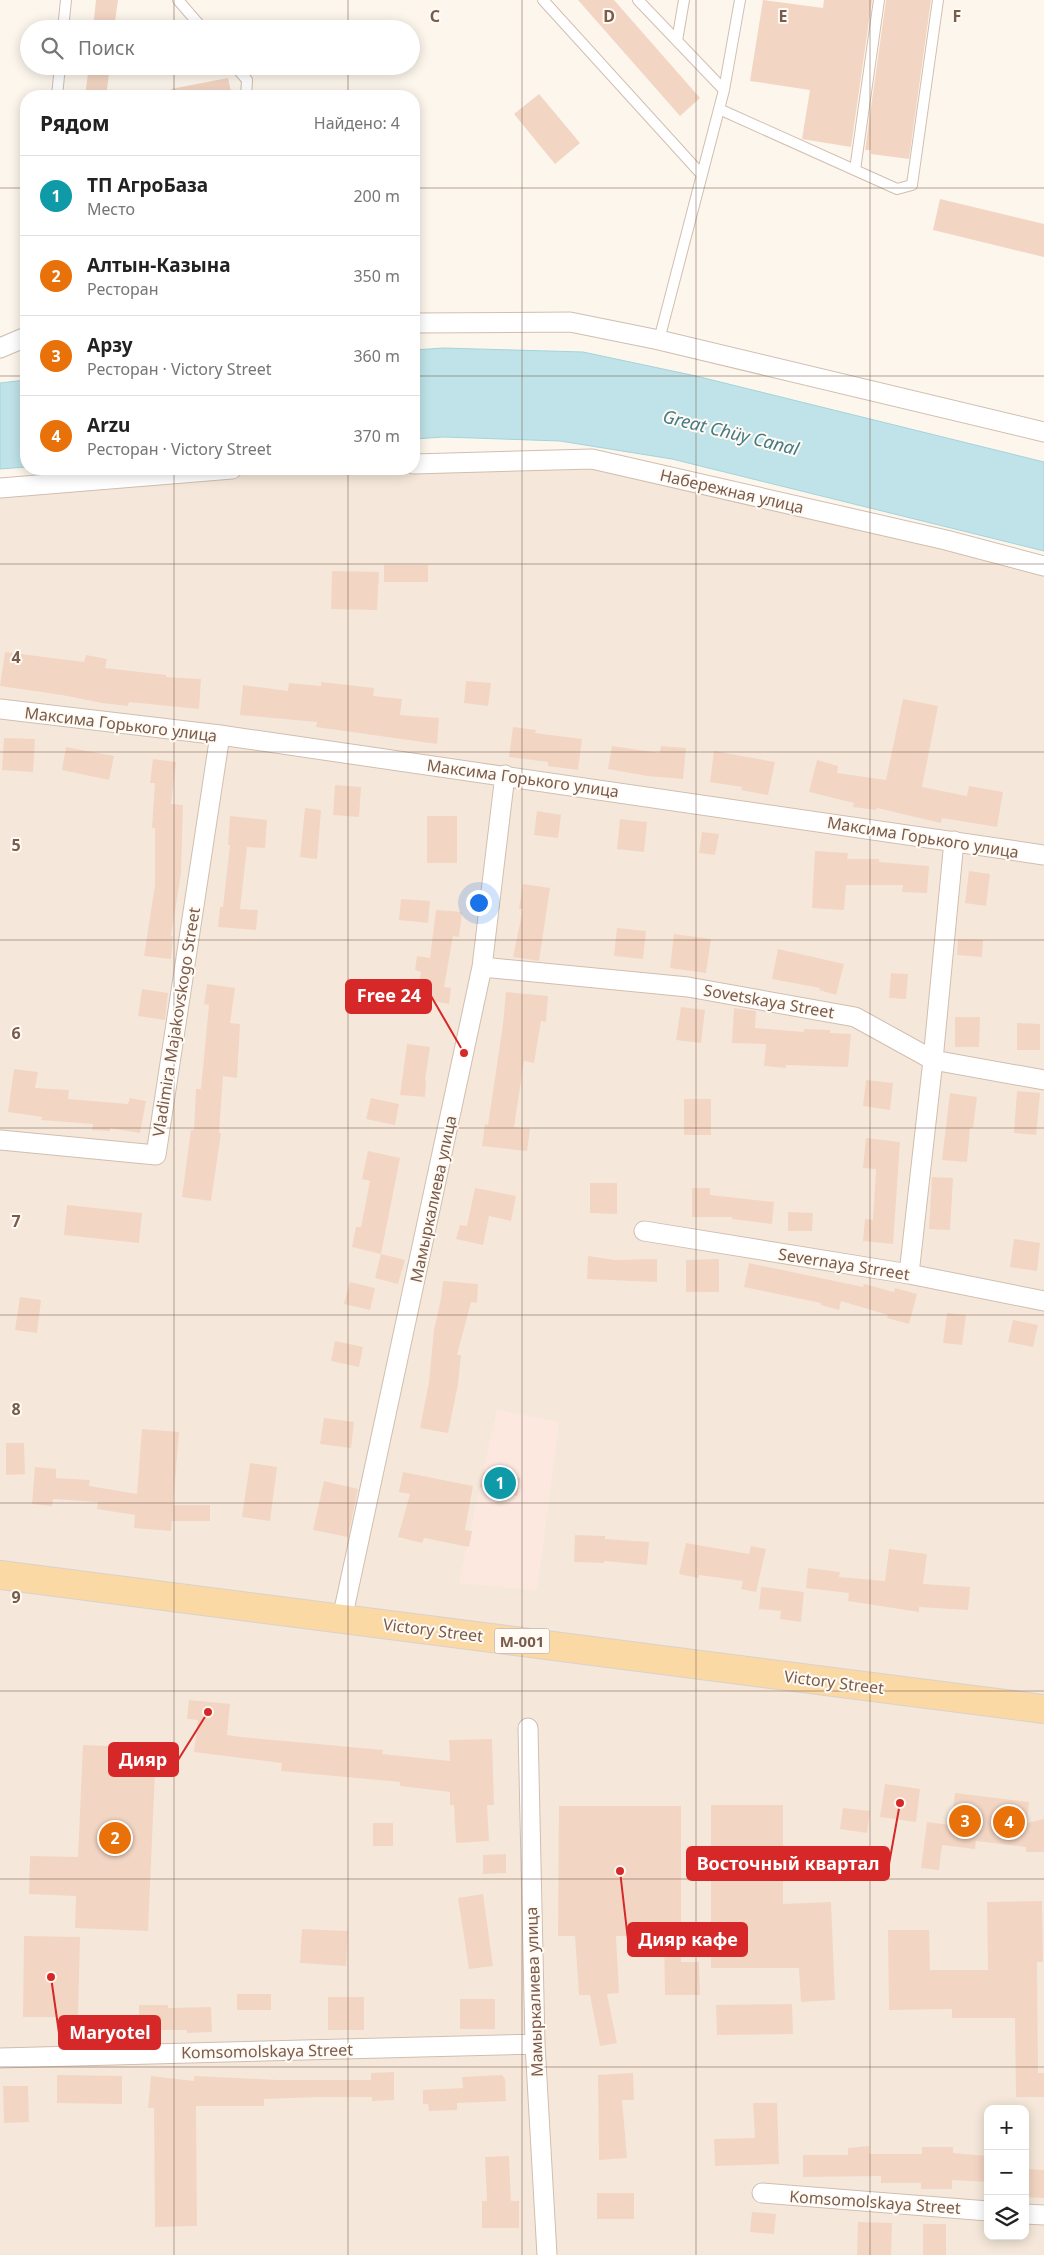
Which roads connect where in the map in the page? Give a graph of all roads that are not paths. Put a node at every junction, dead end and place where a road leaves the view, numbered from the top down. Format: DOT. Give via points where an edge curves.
graph roads {
  1 [pos="66,0"];
  2 [pos="178,0"];
  3 [pos="543,0"];
  4 [pos="638,0"];
  5 [pos="684,0"];
  6 [pos="740,0"];
  7 [pos="880,0"];
  8 [pos="938,0"];
  9 [pos="64,20"];
  10 [pos="195,20"];
  11 [pos="677,41"];
  12 [pos="59,75"];
  13 [pos="243,75"];
  14 [pos="58,90"];
  15 [pos="246,90"];
  16 [pos="724,90"];
  17 [pos="719,109"];
  18 [pos="854,170"];
  19 [pos="702,175"];
  20 [pos="420,323"];
  21 [pos="20,340"];
  22 [pos="659,340"];
  23 [pos="0,348"];
  24 [pos="1044,432"];
  25 [pos="420,464"];
  26 [pos="159,475"];
  27 [pos="0,488"];
  28 [pos="1044,566"];
  29 [pos="0,709"];
  30 [pos="220,735"];
  31 [pos="505,775"];
  32 [pos="954,841"];
  33 [pos="1044,855"];
  34 [pos="482,967"];
  35 [pos="933,1060"];
  36 [pos="1044,1080"];
  37 [pos="0,1140"];
  38 [pos="644,1231"];
  39 [pos="909,1274"];
  40 [pos="1044,1301"];
  41 [pos="0,1575"];
  42 [pos="342,1619"];
  43 [pos="1044,1709"];
  44 [pos="528,1728"];
  45 [pos="534,2044"];
  46 [pos="0,2058"];
  47 [pos="762,2193"];
  48 [pos="984,2211"];
  49 [pos="1029,2214"];
  50 [pos="1044,2215"];
  51 [pos="548,2255"];
  1 -- 9 [label="lane"];
  2 -- 10 [label="lane"];
  3 -- 19 [label="lane"];
  4 -- 11 [label="lane"];
  5 -- 11 [label="lane"];
  6 -- 16 [label="lane"];
  7 -- 18 [label="lane"];
  8 -- 18 [label="lane" via="912,185 897,189"];
  11 -- 16 [label="lane"];
  12 -- 14 [label="lane"];
  13 -- 15 [label="lane" via="247,80"];
  16 -- 17 [label="lane"];
  17 -- 18 [label="lane"];
  17 -- 19 [label="lane"];
  19 -- 22 [label="lane"];
  20 -- 22 [label="street" via="570,322"];
  21 -- 23 [label="street"];
  22 -- 24 [label="street"];
  25 -- 28 [label="street, Набережная улица" via="592,459 946,540"];
  26 -- 27 [label="street"];
  29 -- 30 [label="street, Максима Горького улица"];
  30 -- 31 [label="street, Максима Горького улица"];
  30 -- 37 [label="street, Vladimira Majakovskogo Street" via="156,1154"];
  31 -- 32 [label="street, Максима Горького улица"];
  31 -- 34 [label="street, Мамыркалиева улица"];
  32 -- 33 [label="street, Максима Горького улица"];
  32 -- 35 [label="street"];
  34 -- 35 [label="street, Sovetskaya Street" via="688,987 854,1016"];
  34 -- 42 [label="street, Мамыркалиева улица"];
  35 -- 36 [label="street, Sovetskaya Street"];
  35 -- 39 [label="street"];
  38 -- 39 [label="street, Severnaya Strreet"];
  39 -- 40 [label="street, Severnaya Strreet"];
  41 -- 42 [label="main road, Victory Street / М-001"];
  42 -- 43 [label="main road, Victory Street / М-001"];
  44 -- 45 [label="street, Мамыркалиева улица"];
  45 -- 46 [label="street, Komsomolskaya Street"];
  45 -- 51 [label="street, Мамыркалиева улица"];
  47 -- 48 [label="street, Komsomolskaya Street"];
  49 -- 50 [label="street"];
}
